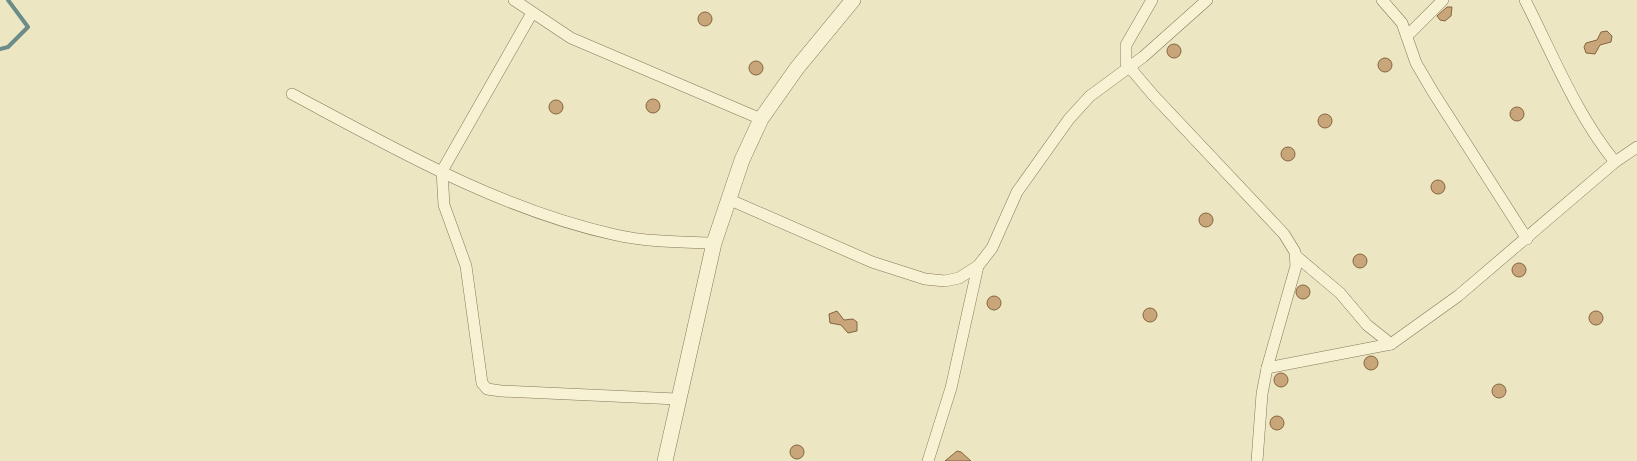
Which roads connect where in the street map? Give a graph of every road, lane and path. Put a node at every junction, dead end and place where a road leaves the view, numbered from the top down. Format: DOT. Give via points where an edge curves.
graph roads {
  1 [pos="514,0"];
  2 [pos="853,0"];
  3 [pos="1152,0"];
  4 [pos="1382,0"];
  5 [pos="1443,0"];
  6 [pos="1525,0"];
  7 [pos="1205,1"];
  8 [pos="532,13"];
  9 [pos="1407,36"];
  10 [pos="1129,67"];
  11 [pos="292,94"];
  12 [pos="761,120"];
  13 [pos="1637,147"];
  14 [pos="1615,162"];
  15 [pos="442,171"];
  16 [pos="728,200"];
  17 [pos="1527,239"];
  18 [pos="714,243"];
  19 [pos="1296,256"];
  20 [pos="978,266"];
  21 [pos="1391,344"];
  22 [pos="1267,368"];
  23 [pos="677,399"];
  24 [pos="665,461"];
  25 [pos="928,461"];
  26 [pos="1257,461"];
  1 -- 8 [label="street"];
  2 -- 12 [label="street" via="797,68"];
  3 -- 10 [label="street" via="1126,45 1124,58"];
  4 -- 9 [label="street" via="1402,23"];
  5 -- 9 [label="street"];
  6 -- 14 [label="street" via="1572,96 1600,144"];
  7 -- 10 [label="street"];
  8 -- 12 [label="street" via="571,38"];
  8 -- 15 [label="street"];
  9 -- 17 [label="street" via="1416,63 1433,92"];
  10 -- 19 [label="street" via="1255,201 1289,241"];
  10 -- 20 [label="street" via="1090,96 1069,119 1017,192 992,248"];
  11 -- 15 [label="street"];
  12 -- 16 [label="street"];
  13 -- 14 [label="street"];
  14 -- 17 [label="street"];
  15 -- 18 [label="street" via="528,209 616,236"];
  15 -- 23 [label="street" via="444,205 466,266 482,383 487,389"];
  16 -- 18 [label="street"];
  16 -- 20 [label="street" via="872,262 925,279 945,281 959,278"];
  17 -- 21 [label="street" via="1458,296"];
  18 -- 23 [label="street"];
  19 -- 21 [label="street" via="1340,292 1367,325"];
  19 -- 22 [label="street" via="1296,266"];
  20 -- 25 [label="street" via="951,388"];
  21 -- 22 [label="street"];
  22 -- 26 [label="street"];
  23 -- 24 [label="street"];
}
